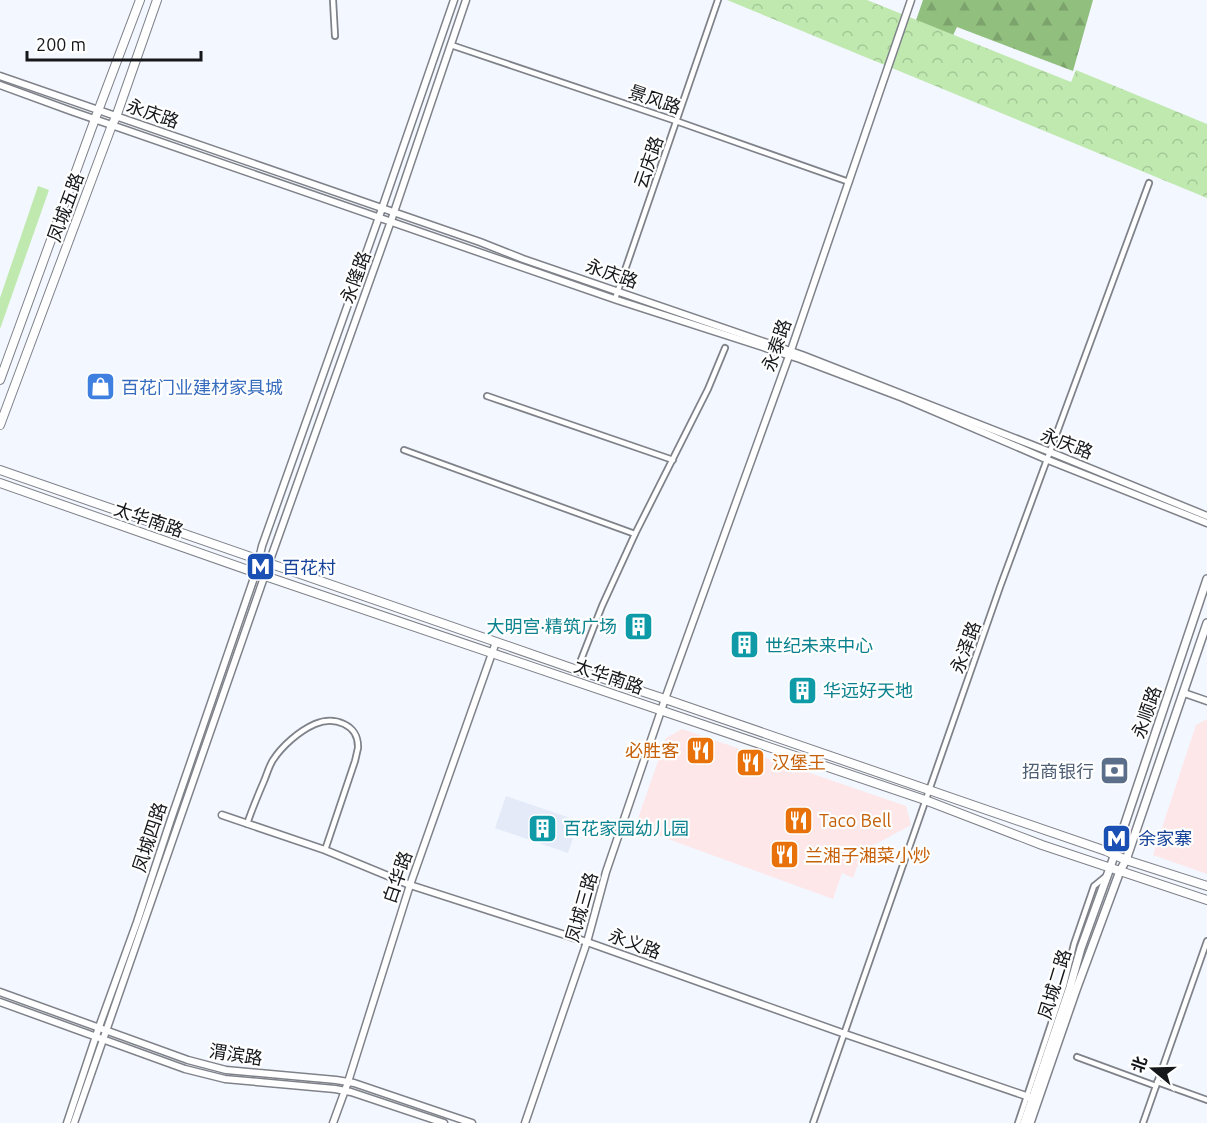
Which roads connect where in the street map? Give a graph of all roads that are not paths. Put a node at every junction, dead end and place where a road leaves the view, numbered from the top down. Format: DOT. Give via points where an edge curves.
graph roads {
  1 [pos="140,0"];
  2 [pos="157,0"];
  3 [pos="333,0"];
  4 [pos="454,0"];
  5 [pos="466,0"];
  6 [pos="718,0"];
  7 [pos="911,0"];
  8 [pos="335,36"];
  9 [pos="451,45"];
  10 [pos="0,76"];
  11 [pos="0,85"];
  12 [pos="99,110"];
  13 [pos="116,117"];
  14 [pos="95,119"];
  15 [pos="676,121"];
  16 [pos="112,125"];
  17 [pos="849,182"];
  18 [pos="1149,183"];
  19 [pos="382,208"];
  20 [pos="394,212"];
  21 [pos="379,217"];
  22 [pos="391,221"];
  23 [pos="618,291"];
  24 [pos="615,299"];
  25 [pos="725,348"];
  26 [pos="790,353"];
  27 [pos="0,380"];
  28 [pos="488,396"];
  29 [pos="0,425"];
  30 [pos="404,450"];
  31 [pos="1051,452"];
  32 [pos="673,460"];
  33 [pos="1048,460"];
  34 [pos="0,470"];
  35 [pos="0,483"];
  36 [pos="1207,516"];
  37 [pos="1207,523"];
  38 [pos="635,534"];
  39 [pos="258,559"];
  40 [pos="269,563"];
  41 [pos="256,572"];
  42 [pos="265,576"];
  43 [pos="1207,579"];
  44 [pos="1207,623"];
  45 [pos="496,642"];
  46 [pos="492,653"];
  47 [pos="577,670"];
  48 [pos="1184,693"];
  49 [pos="665,699"];
  50 [pos="1207,701"];
  51 [pos="662,710"];
  52 [pos="927,795"];
  53 [pos="222,815"];
  54 [pos="247,824"];
  55 [pos="325,850"];
  56 [pos="1114,854"];
  57 [pos="1126,860"];
  58 [pos="1108,871"];
  59 [pos="1120,871"];
  60 [pos="410,885"];
  61 [pos="1207,886"];
  62 [pos="1207,900"];
  63 [pos="1207,941"];
  64 [pos="587,942"];
  65 [pos="0,992"];
  66 [pos="0,1002"];
  67 [pos="102,1028"];
  68 [pos="845,1034"];
  69 [pos="99,1037"];
  70 [pos="1077,1057"];
  71 [pos="348,1082"];
  72 [pos="1157,1084"];
  73 [pos="345,1091"];
  74 [pos="1033,1098"];
  75 [pos="1207,1100"];
  76 [pos="67,1123"];
  77 [pos="74,1123"];
  78 [pos="333,1123"];
  79 [pos="444,1123"];
  80 [pos="472,1123"];
  81 [pos="525,1123"];
  82 [pos="813,1123"];
  83 [pos="1018,1123"];
  84 [pos="1024,1123"];
  85 [pos="1030,1123"];
  86 [pos="1143,1123"];
  1 -- 12 [label="main road, 凤城五路"];
  2 -- 13 [label="main road, 凤城五路"];
  3 -- 8 [label="street"];
  4 -- 19 [label="street, 永隆路"];
  5 -- 9 [label="street, 永隆路"];
  6 -- 15 [label="street, 云庆路"];
  7 -- 17 [label="street, 永泰路"];
  9 -- 15 [label="street, 景风路"];
  9 -- 20 [label="street, 永隆路"];
  10 -- 12 [label="street, 永庆路"];
  11 -- 14 [label="street, 永庆路"];
  12 -- 13 [label="street, 永庆路"];
  12 -- 14 [label="main road, 凤城五路"];
  13 -- 16 [label="main road, 凤城五路"];
  13 -- 19 [label="street, 永庆路"];
  14 -- 16 [label="street, 永庆路"];
  14 -- 27 [label="main road, 凤城五路"];
  15 -- 17 [label="street, 景风路"];
  15 -- 23 [label="street, 云庆路"];
  16 -- 21 [label="street, 永庆路"];
  16 -- 29 [label="main road, 凤城五路"];
  17 -- 26 [label="street, 永泰路"];
  18 -- 31 [label="street, 永泽路"];
  19 -- 20 [label="street, 永庆路"];
  19 -- 21 [label="street, 永隆路"];
  20 -- 22 [label="street, 永隆路"];
  20 -- 23 [label="street, 永庆路"];
  21 -- 22 [label="street, 永庆路"];
  21 -- 39 [label="street, 永隆路"];
  22 -- 24 [label="street, 永庆路"];
  22 -- 40 [label="street, 永隆路"];
  23 -- 24 [label="street, 云庆路"];
  23 -- 26 [label="street, 永庆路"];
  24 -- 26 [label="street, 永庆路"];
  25 -- 32 [label="street"];
  26 -- 31 [label="street, 永庆路"];
  26 -- 33 [label="street, 永庆路"];
  26 -- 49 [label="street, 永泰路"];
  28 -- 32 [label="street"];
  30 -- 38 [label="street"];
  31 -- 33 [label="street, 永泽路"];
  31 -- 36 [label="street, 永庆路"];
  32 -- 38 [label="street"];
  33 -- 37 [label="street, 永庆路"];
  33 -- 52 [label="street, 永泽路"];
  34 -- 39 [label="main road, 太华南路"];
  35 -- 41 [label="main road, 太华南路"];
  38 -- 47 [label="street"];
  39 -- 40 [label="main road, 太华南路"];
  39 -- 41 [label="street, 凤城四路"];
  40 -- 42 [label="street, 凤城四路"];
  40 -- 45 [label="main road, 太华南路"];
  41 -- 42 [label="main road, 太华南路"];
  41 -- 67 [label="street, 凤城四路"];
  42 -- 46 [label="main road, 太华南路"];
  42 -- 67 [label="street, 凤城四路"];
  43 -- 56 [label="main road, 永顺路"];
  44 -- 48 [label="main road, 永顺路"];
  45 -- 46 [label="street, 白华路"];
  45 -- 47 [label="main road, 太华南路"];
  46 -- 51 [label="main road, 太华南路"];
  46 -- 60 [label="street, 白华路"];
  47 -- 49 [label="main road, 太华南路"];
  48 -- 50 [label="street"];
  48 -- 57 [label="main road, 永顺路"];
  49 -- 51 [label="street, 凤城三路"];
  49 -- 52 [label="main road, 太华南路"];
  51 -- 52 [label="main road, 太华南路"];
  51 -- 64 [label="street, 凤城三路" via="606,872"];
  52 -- 56 [label="main road, 太华南路"];
  52 -- 58 [label="main road, 太华南路"];
  52 -- 68 [label="street, 永泽路"];
  53 -- 54 [label="street, 永义路"];
  54 -- 55 [label="street, 永义路"];
  54 -- 55 [label="street" via="272,761 284,746 315,724 338,721 354,731 358,746"];
  55 -- 60 [label="street, 永义路"];
  56 -- 57 [label="main road, 太华南路"];
  56 -- 58 [label="main road, 凤城二路"];
  57 -- 59 [label="main road, 凤城二路"];
  57 -- 61 [label="main road, 太华南路"];
  58 -- 59 [label="main road, 太华南路"];
  58 -- 74 [label="main road, 凤城二路"];
  59 -- 62 [label="main road, 太华南路"];
  59 -- 74 [label="main road, 凤城二路"];
  60 -- 64 [label="street, 永义路"];
  60 -- 71 [label="street, 白华路"];
  63 -- 72 [label="street"];
  64 -- 68 [label="street, 永义路"];
  64 -- 81 [label="street, 凤城三路"];
  65 -- 67 [label="street, 渭滨路"];
  66 -- 69 [label="street, 渭滨路"];
  67 -- 69 [label="street, 凤城四路"];
  67 -- 71 [label="street, 渭滨路" via="226,1070"];
  68 -- 74 [label="street, 永义路"];
  68 -- 82 [label="street, 永泽路"];
  69 -- 73 [label="street, 渭滨路" via="185,1069 225,1079"];
  69 -- 76 [label="street, 凤城四路"];
  69 -- 77 [label="street, 凤城四路"];
  70 -- 72 [label="street"];
  71 -- 73 [label="street, 白华路"];
  71 -- 80 [label="street, 渭滨路"];
  72 -- 75 [label="street"];
  72 -- 86 [label="street"];
  73 -- 78 [label="street, 白华路"];
  73 -- 79 [label="street, 渭滨路"];
  74 -- 83 [label="street"];
  74 -- 84 [label="main road, 凤城二路"];
  74 -- 85 [label="main road, 凤城二路"];
}
